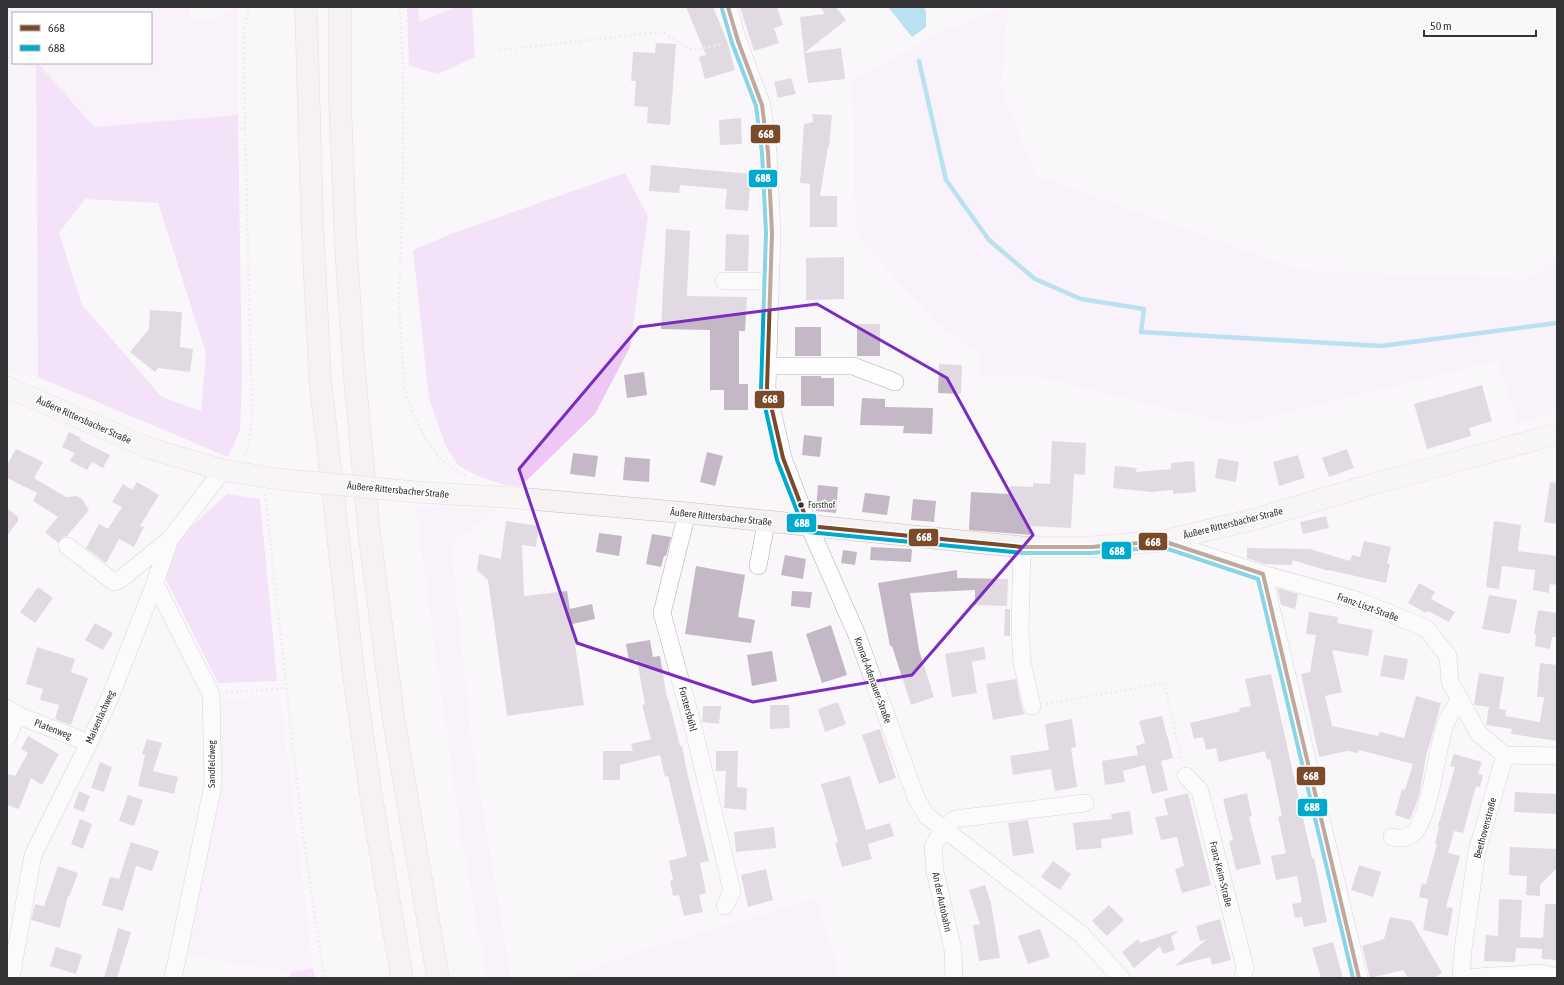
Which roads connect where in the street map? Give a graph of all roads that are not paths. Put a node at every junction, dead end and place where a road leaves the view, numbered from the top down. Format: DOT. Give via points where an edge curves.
graph roads {
  1 [pos="306,7"];
  2 [pos="340,7"];
  3 [pos="728,7"];
  4 [pos="724,281"];
  5 [pos="770,281"];
  6 [pos="768,366"];
  7 [pos="895,382"];
  8 [pos="9,391"];
  9 [pos="1557,434"];
  10 [pos="223,470"];
  11 [pos="687,513"];
  12 [pos="765,521"];
  13 [pos="808,526"];
  14 [pos="170,539"];
  15 [pos="1163,541"];
  16 [pos="67,546"];
  17 [pos="1022,548"];
  18 [pos="758,566"];
  19 [pos="1263,574"];
  20 [pos="156,583"];
  21 [pos="1460,699"];
  22 [pos="1032,706"];
  23 [pos="12,712"];
  24 [pos="7,738"];
  25 [pos="89,743"];
  26 [pos="1505,755"];
  27 [pos="1557,756"];
  28 [pos="1186,776"];
  29 [pos="1085,802"];
  30 [pos="944,829"];
  31 [pos="1392,837"];
  32 [pos="725,906"];
  33 [pos="1557,977"];
  34 [pos="11,978"];
  35 [pos="173,978"];
  36 [pos="402,978"];
  37 [pos="438,978"];
  38 [pos="954,978"];
  39 [pos="1121,978"];
  40 [pos="1243,978"];
  41 [pos="1358,978"];
  42 [pos="1461,978"];
  1 -- 36 [label="highway" via="311,209 320,378 353,669"];
  2 -- 37 [label="highway" via="340,102 346,249 369,531 394,722"];
  3 -- 5 [label="street, Konrad-Adenauer-Straße" via="762,105 768,152 772,226"];
  4 -- 5 [label="street"];
  5 -- 6 [label="street, Konrad-Adenauer-Straße"];
  6 -- 7 [label="street" via="853,366"];
  6 -- 13 [label="street, Konrad-Adenauer-Straße" via="767,388 783,458"];
  8 -- 10 [label="main road, Äußere Rittersbacher Straße" via="151,449"];
  9 -- 15 [label="main road, Äußere Rittersbacher Straße" via="1255,519"];
  10 -- 11 [label="main road, Äußere Rittersbacher Straße, bridge" via="270,478 416,492"];
  10 -- 14 [label="street, Maisenlachweg"];
  11 -- 12 [label="main road, Äußere Rittersbacher Straße"];
  11 -- 32 [label="street, Forstersbühl" via="662,613 694,730 732,891"];
  12 -- 13 [label="main road, Äußere Rittersbacher Straße"];
  12 -- 18 [label="street"];
  13 -- 17 [label="main road, Äußere Rittersbacher Straße"];
  13 -- 30 [label="street, Konrad-Adenauer-Straße" via="856,635 917,800 927,816"];
  14 -- 16 [label="street" via="114,582"];
  14 -- 20 [label="street, Maisenlachweg"];
  15 -- 17 [label="main road, Äußere Rittersbacher Straße" via="1091,548"];
  15 -- 19 [label="street, Franz-Liszt-Straße"];
  17 -- 22 [label="street" via="1020,630 1022,656"];
  19 -- 21 [label="street, Franz-Liszt-Straße" via="1356,600 1426,628 1448,656 1450,682"];
  19 -- 41 [label="street"];
  20 -- 25 [label="street, Maisenlachweg" via="111,696"];
  20 -- 35 [label="street, Sandfeldweg" via="210,694 212,785"];
  21 -- 26 [label="street, Franz-Liszt-Straße" via="1479,734"];
  21 -- 31 [label="street" via="1446,724 1425,810 1418,827 1406,837"];
  23 -- 24 [label="street, Platenweg"];
  23 -- 25 [label="street, Platenweg"];
  25 -- 34 [label="street, Maisenlachweg" via="33,855"];
  26 -- 27 [label="street"];
  26 -- 42 [label="street, Beethovenstraße" via="1477,851"];
  28 -- 40 [label="street, Franz-Keim-Straße" via="1200,791 1245,967"];
  29 -- 30 [label="street" via="955,819"];
  30 -- 38 [label="street, An der Autobahn" via="933,847 935,871 953,950"];
  30 -- 39 [label="street, Konrad-Adenauer-Straße" via="1082,935"];
  33 -- 42 [label="street, Beethovenstraße" via="1541,973"];
}
